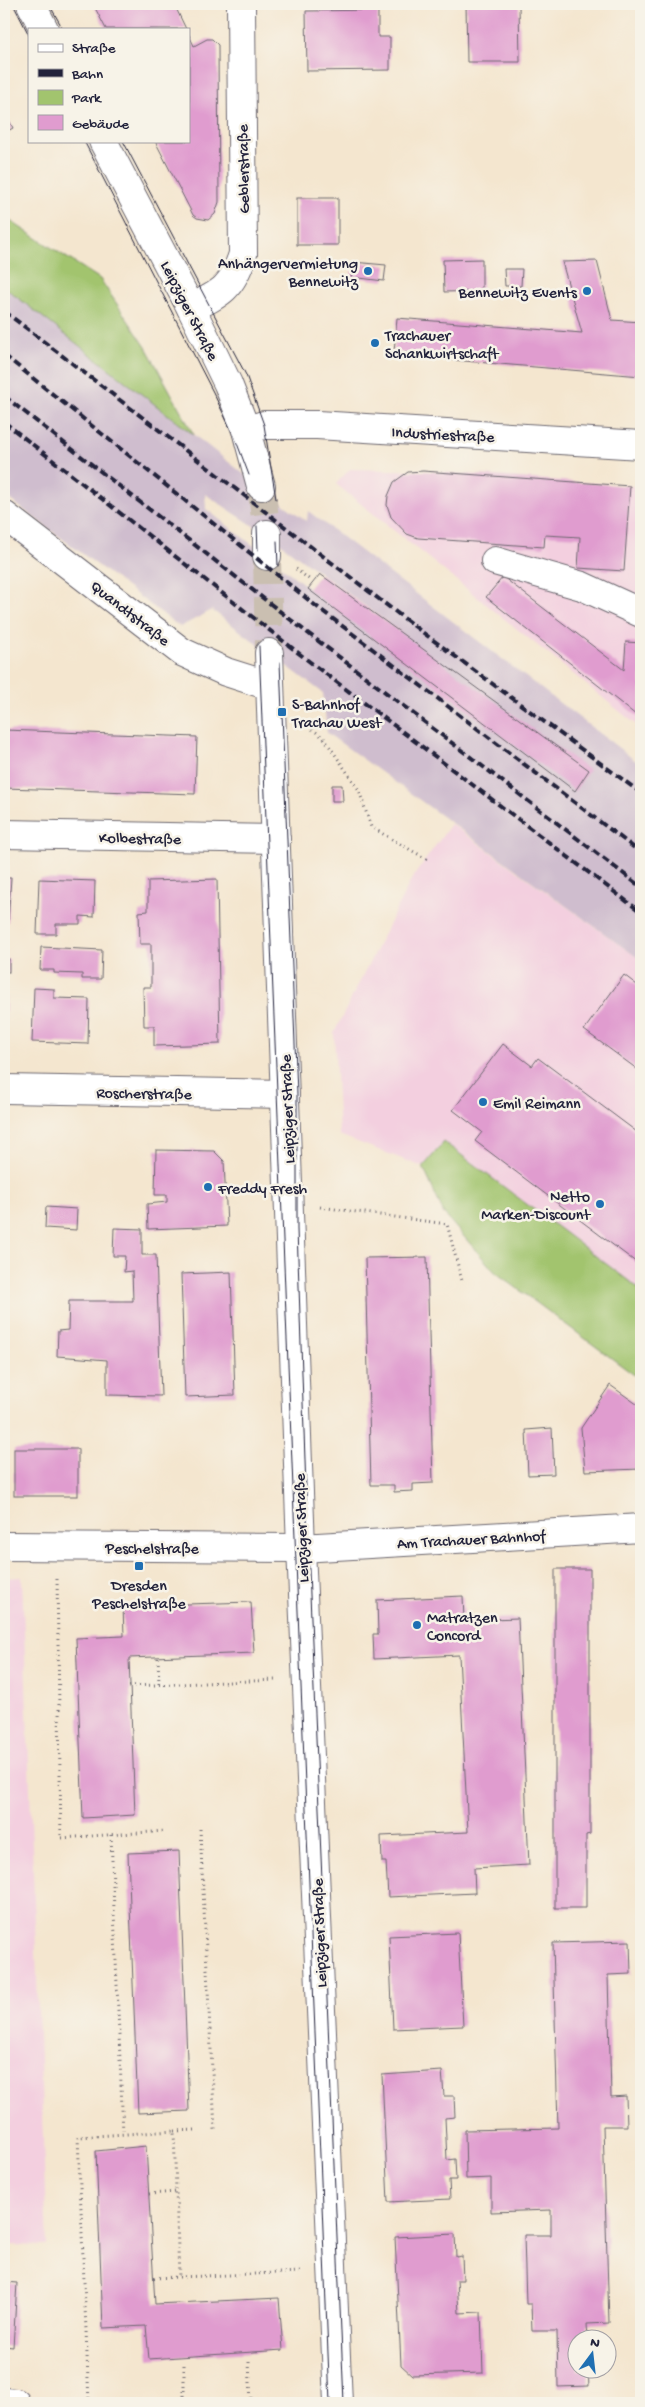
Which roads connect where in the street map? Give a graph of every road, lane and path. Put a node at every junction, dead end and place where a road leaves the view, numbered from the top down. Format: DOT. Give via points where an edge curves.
graph roads {
  1 [pos="31,4"];
  2 [pos="241,4"];
  3 [pos="43,28"];
  4 [pos="104,142"];
  5 [pos="191,308"];
  6 [pos="246,430"];
  7 [pos="641,445"];
  8 [pos="261,486"];
  9 [pos="4,515"];
  10 [pos="495,561"];
  11 [pos="641,613"];
  12 [pos="269,653"];
  13 [pos="270,686"];
  14 [pos="272,715"];
  15 [pos="4,834"];
  16 [pos="276,839"];
  17 [pos="430,861"];
  18 [pos="4,1089"];
  19 [pos="285,1094"];
  20 [pos="289,1205"];
  21 [pos="462,1281"];
  22 [pos="641,1528"];
  23 [pos="4,1546"];
  24 [pos="57,1546"];
  25 [pos="301,1548"];
  26 [pos="158,1658"];
  27 [pos="306,1678"];
  28 [pos="159,1684"];
  29 [pos="129,1686"];
  30 [pos="200,1829"];
  31 [pos="166,1832"];
  32 [pos="111,1835"];
  33 [pos="196,2130"];
  34 [pos="214,2130"];
  35 [pos="174,2131"];
  36 [pos="122,2134"];
  37 [pos="176,2192"];
  38 [pos="149,2194"];
  39 [pos="333,2270"];
  40 [pos="154,2278"];
  41 [pos="179,2278"];
  42 [pos="249,2362"];
  43 [pos="184,2365"];
  44 [pos="4,2402"];
  45 [pos="16,2403"];
  46 [pos="88,2403"];
  47 [pos="184,2403"];
  48 [pos="251,2403"];
  49 [pos="338,2403"];
  1 -- 3 [label="street"];
  2 -- 5 [label="street, Geblerstraße" via="243,254 236,276 217,295"];
  4 -- 5 [label="street, Leipziger Straße"];
  5 -- 6 [label="street, Leipziger Straße"];
  6 -- 7 [label="street, Industriestraße" via="264,426 317,425"];
  6 -- 8 [label="street, Leipziger Straße"];
  9 -- 13 [label="street, Quandtstraße" via="182,652 226,672"];
  10 -- 11 [label="street" via="582,586"];
  12 -- 13 [label="street, Leipziger Straße"];
  13 -- 14 [label="street, Leipziger Straße"];
  14 -- 16 [label="street, Leipziger Straße"];
  14 -- 17 [label="path" via="293,714 324,738 359,790 371,827"];
  15 -- 16 [label="street, Kolbestraße"];
  16 -- 19 [label="street, Leipziger Straße"];
  18 -- 19 [label="street, Roscherstraße"];
  19 -- 20 [label="street, Leipziger Straße"];
  20 -- 21 [label="path" via="447,1224"];
  20 -- 25 [label="street, Leipziger Straße"];
  22 -- 25 [label="street, Am Trachauer Bahnhof"];
  23 -- 24 [label="street, Peschelstraße"];
  24 -- 25 [label="street, Peschelstraße"];
  24 -- 32 [label="path" via="61,1838"];
  25 -- 27 [label="street, Leipziger Straße"];
  26 -- 28 [label="path"];
  27 -- 28 [label="path"];
  27 -- 39 [label="street, Leipziger Straße"];
  28 -- 29 [label="path"];
  30 -- 34 [label="path"];
  31 -- 32 [label="path"];
  32 -- 36 [label="path"];
  33 -- 35 [label="path"];
  35 -- 36 [label="path"];
  35 -- 37 [label="path"];
  36 -- 46 [label="path" via="78,2137"];
  37 -- 38 [label="path"];
  37 -- 41 [label="path"];
  39 -- 41 [label="path"];
  39 -- 49 [label="street, Leipziger Straße"];
  40 -- 41 [label="path"];
  42 -- 48 [label="path"];
  43 -- 47 [label="path"];
  44 -- 45 [label="street"];
}
